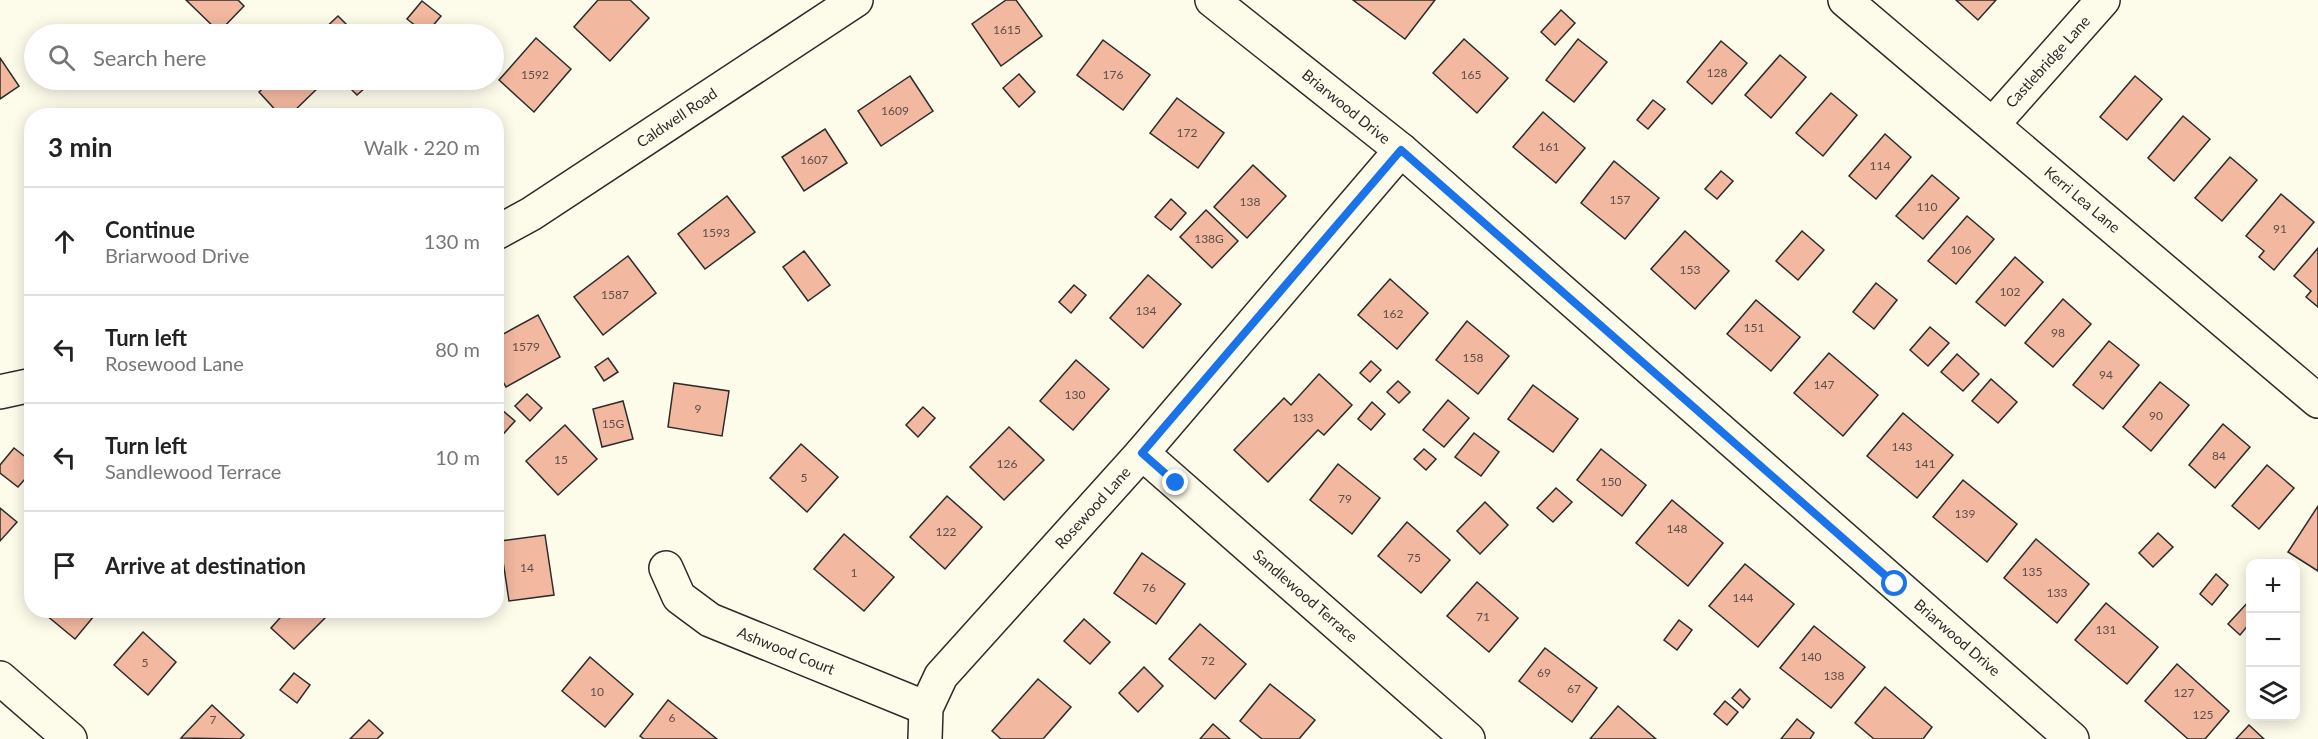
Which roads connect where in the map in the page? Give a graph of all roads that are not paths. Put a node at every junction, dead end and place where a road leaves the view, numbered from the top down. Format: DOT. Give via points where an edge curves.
graph roads {
  1 [pos="856,0"];
  2 [pos="1212,0"];
  3 [pos="1845,0"];
  4 [pos="2103,0"];
  5 [pos="1993,124"];
  6 [pos="1401,150"];
  7 [pos="504,228"];
  8 [pos="24,387"];
  9 [pos="0,392"];
  10 [pos="2318,401"];
  11 [pos="1142,453"];
  12 [pos="666,568"];
  13 [pos="0,678"];
  14 [pos="925,723"];
  15 [pos="69,739"];
  16 [pos="1468,739"];
  17 [pos="2072,739"];
  1 -- 7 [label="street, Caldwell Road"];
  2 -- 6 [label="street, Briarwood Drive"];
  3 -- 5 [label="street, Kerri Lea Lane"];
  4 -- 5 [label="street, Castlebridge Lane"];
  5 -- 10 [label="street, Kerri Lea Lane"];
  6 -- 11 [label="street, Rosewood Lane"];
  6 -- 17 [label="street, Briarwood Drive"];
  8 -- 9 [label="street"];
  11 -- 14 [label="street, Rosewood Lane" via="941,676"];
  11 -- 16 [label="street, Sandlewood Terrace"];
  12 -- 14 [label="street, Ashwood Court" via="679,597 710,620"];
  13 -- 15 [label="street"];
}
